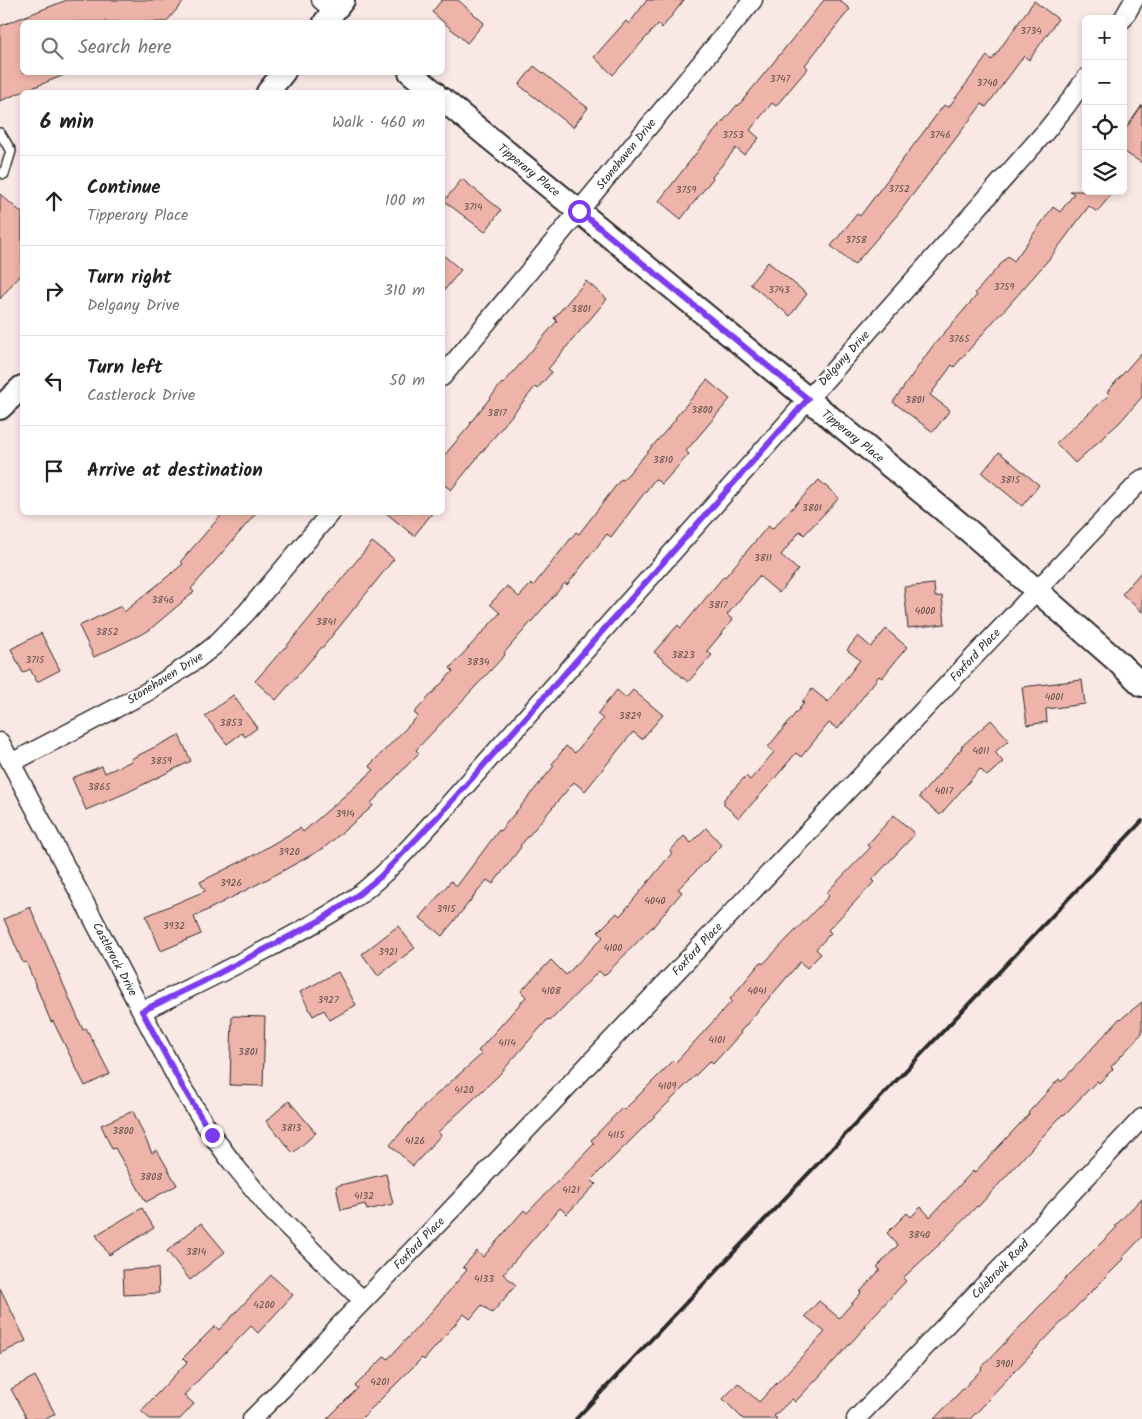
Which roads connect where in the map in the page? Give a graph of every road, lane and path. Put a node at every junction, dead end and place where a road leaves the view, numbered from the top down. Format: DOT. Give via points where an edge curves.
graph roads {
  1 [pos="753,0"];
  2 [pos="1134,0"];
  3 [pos="1125,15"];
  4 [pos="282,75"];
  5 [pos="414,75"];
  6 [pos="1082,84"];
  7 [pos="270,90"];
  8 [pos="432,90"];
  9 [pos="445,101"];
  10 [pos="0,134"];
  11 [pos="4,174"];
  12 [pos="579,211"];
  13 [pos="445,373"];
  14 [pos="20,389"];
  15 [pos="808,399"];
  16 [pos="0,408"];
  17 [pos="1142,479"];
  18 [pos="328,515"];
  19 [pos="1036,590"];
  20 [pos="1142,685"];
  21 [pos="0,742"];
  22 [pos="11,763"];
  23 [pos="142,1011"];
  24 [pos="1142,1118"];
  25 [pos="364,1300"];
  26 [pos="252,1419"];
  27 [pos="856,1419"];
  1 -- 12 [label="street, Stonehaven Drive"];
  2 -- 3 [label="street"];
  4 -- 7 [label="street"];
  5 -- 8 [label="street"];
  6 -- 15 [label="street, Delgany Drive" via="1046,130"];
  9 -- 12 [label="street, Tipperary Place"];
  10 -- 11 [label="lane" via="10,150"];
  12 -- 13 [label="street, Stonehaven Drive"];
  12 -- 15 [label="street, Tipperary Place"];
  14 -- 16 [label="street"];
  15 -- 19 [label="street, Tipperary Place"];
  15 -- 23 [label="street, Delgany Drive" via="443,811 380,877 321,920"];
  17 -- 19 [label="street, Foxford Place"];
  18 -- 22 [label="street, Stonehaven Drive" via="246,612 196,660 148,692"];
  19 -- 20 [label="street, Tipperary Place"];
  19 -- 25 [label="street, Foxford Place"];
  21 -- 22 [label="street, Castlerock Drive"];
  22 -- 23 [label="street, Castlerock Drive"];
  23 -- 25 [label="street, Castlerock Drive" via="182,1086 231,1161 270,1209"];
  24 -- 27 [label="street, Colebrook Road"];
  25 -- 26 [label="street, Foxford Place"];
}
